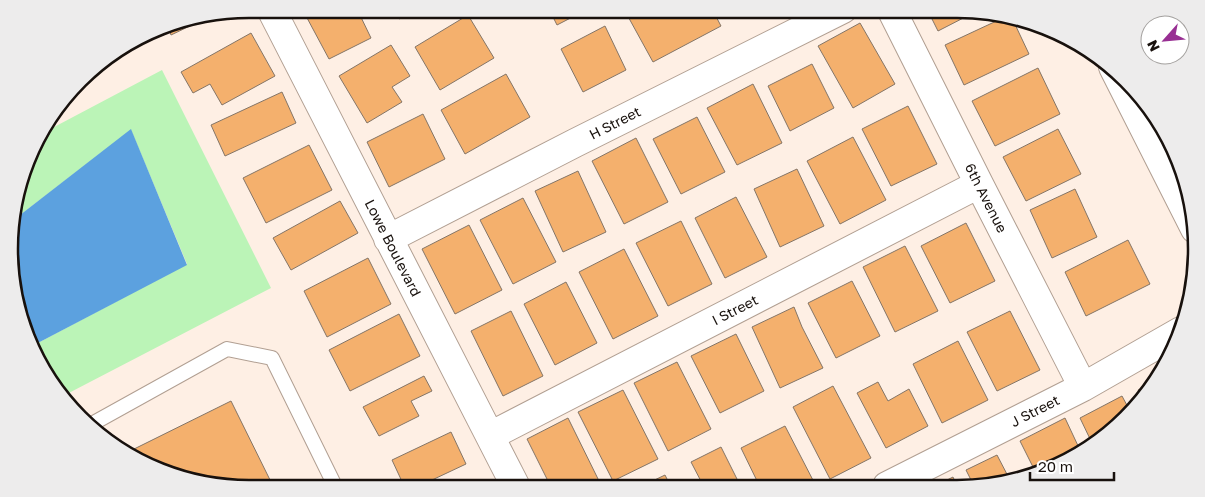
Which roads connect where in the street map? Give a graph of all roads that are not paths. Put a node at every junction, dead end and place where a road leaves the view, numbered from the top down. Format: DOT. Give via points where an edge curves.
graph roads {
  1 [pos="276,18"];
  2 [pos="825,18"];
  3 [pos="896,18"];
  4 [pos="1125,90"];
  5 [pos="979,184"];
  6 [pos="1184,207"];
  7 [pos="388,239"];
  8 [pos="1170,337"];
  9 [pos="1083,387"];
  10 [pos="96,422"];
  11 [pos="490,436"];
  12 [pos="332,480"];
  13 [pos="512,480"];
  14 [pos="899,480"];
  1 -- 7 [label="street, Lowe Boulevard"];
  2 -- 7 [label="street, H Street"];
  3 -- 5 [label="street, 6th Avenue"];
  4 -- 6 [label="street"];
  5 -- 9 [label="street, 6th Avenue"];
  5 -- 11 [label="street, I Street"];
  7 -- 11 [label="street, Lowe Boulevard"];
  8 -- 9 [label="street, J Street"];
  9 -- 14 [label="street, J Street"];
  10 -- 12 [label="lane" via="227,349 272,358"];
  11 -- 13 [label="street, Lowe Boulevard"];
}
